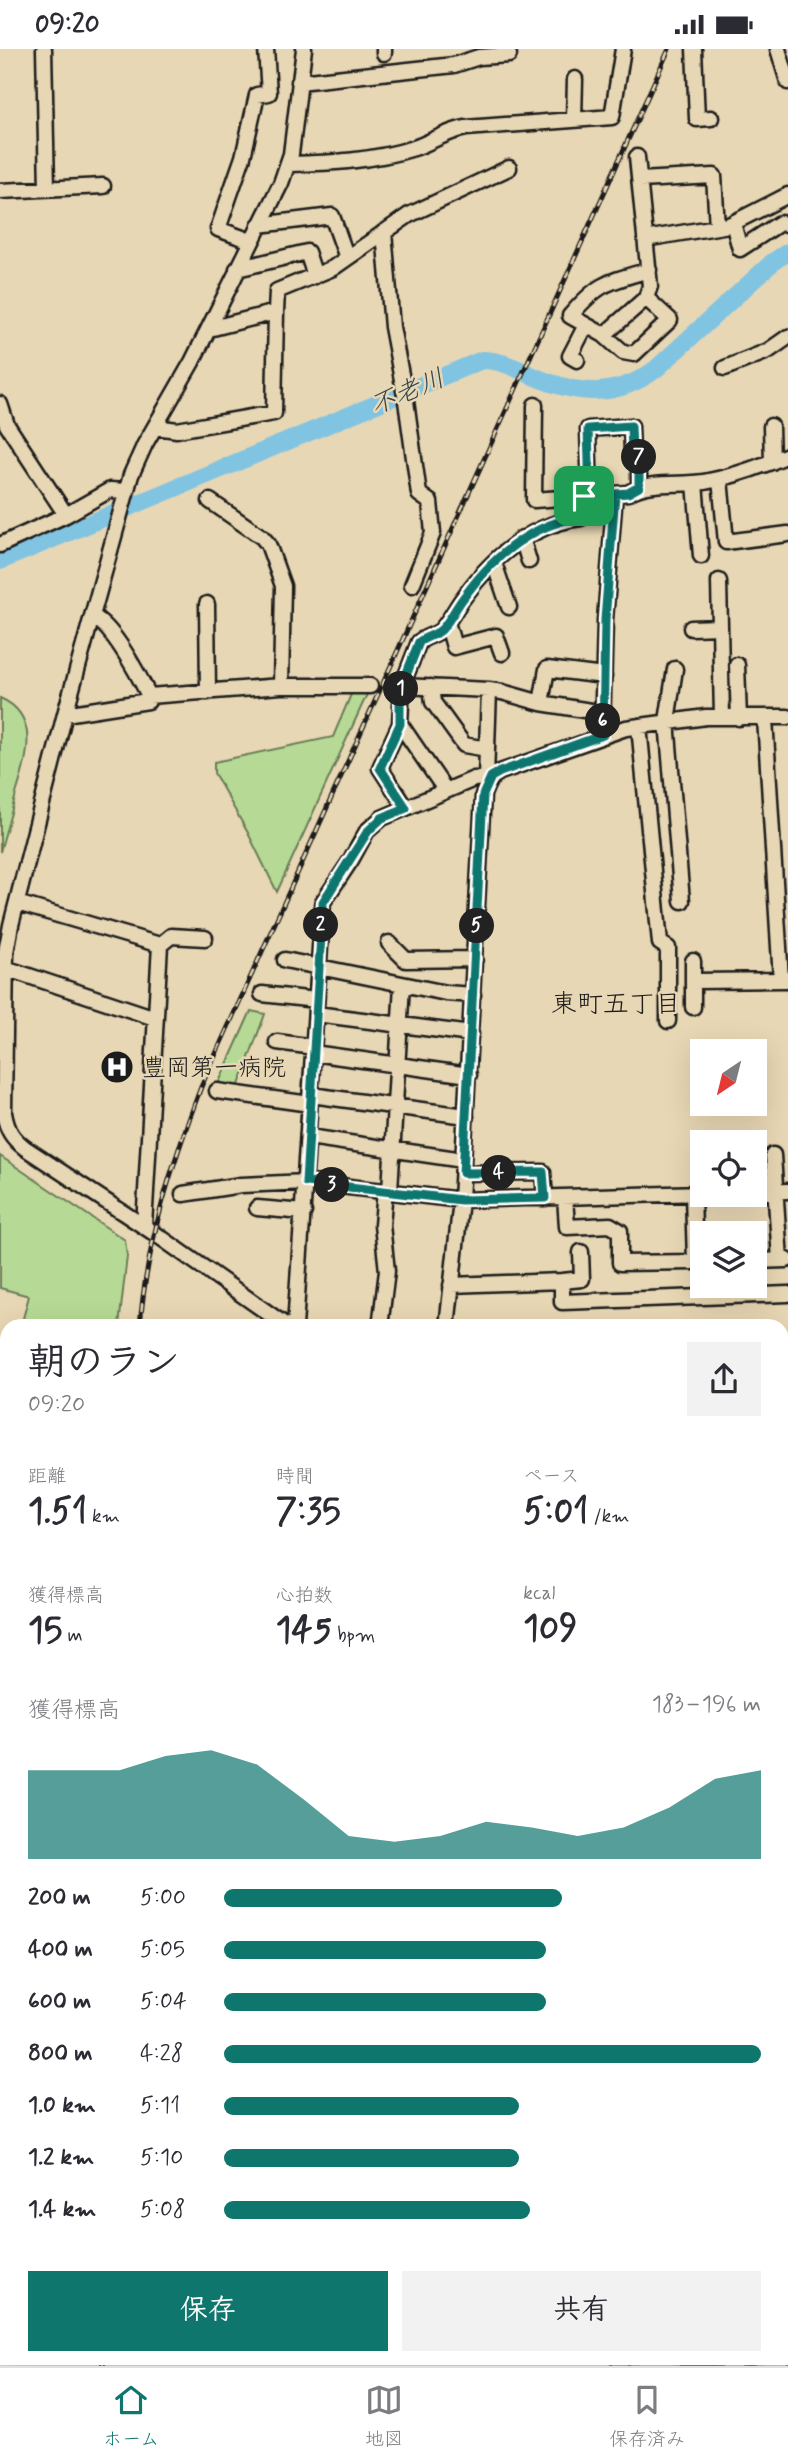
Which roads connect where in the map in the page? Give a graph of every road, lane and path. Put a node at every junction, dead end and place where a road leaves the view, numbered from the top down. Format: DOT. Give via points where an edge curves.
graph roads {
  1 [pos="44,49"];
  2 [pos="266,49"];
  3 [pos="304,49"];
  4 [pos="623,49"];
  5 [pos="694,49"];
  6 [pos="778,49"];
  7 [pos="509,55"];
  8 [pos="575,79"];
  9 [pos="299,82"];
  10 [pos="788,82"];
  11 [pos="711,118"];
  12 [pos="574,120"];
  13 [pos="637,157"];
  14 [pos="288,164"];
  15 [pos="509,168"];
  16 [pos="640,180"];
  17 [pos="103,186"];
  18 [pos="47,190"];
  19 [pos="0,191"];
  20 [pos="788,195"];
  21 [pos="733,223"];
  22 [pos="788,224"];
  23 [pos="259,225"];
  24 [pos="717,227"];
  25 [pos="383,232"];
  26 [pos="645,239"];
  27 [pos="251,241"];
  28 [pos="347,258"];
  29 [pos="237,269"];
  30 [pos="649,269"];
  31 [pos="315,276"];
  32 [pos="646,297"];
  33 [pos="276,312"];
  34 [pos="586,325"];
  35 [pos="209,329"];
  36 [pos="604,335"];
  37 [pos="788,337"];
  38 [pos="577,359"];
  39 [pos="725,368"];
  40 [pos="0,404"];
  41 [pos="534,405"];
  42 [pos="156,426"];
  43 [pos="771,426"];
  44 [pos="788,455"];
  45 [pos="772,462"];
  46 [pos="720,479"];
  47 [pos="695,483"];
  48 [pos="639,487"];
  49 [pos="615,494"];
  50 [pos="125,495"];
  51 [pos="587,496"];
  52 [pos="210,501"];
  53 [pos="66,515"];
  54 [pos="788,534"];
  55 [pos="522,538"];
  56 [pos="0,545"];
  57 [pos="701,556"];
  58 [pos="529,561"];
  59 [pos="494,563"];
  60 [pos="719,581"];
  61 [pos="412,585"];
  62 [pos="207,604"];
  63 [pos="509,607"];
  64 [pos="93,617"];
  65 [pos="447,622"];
  66 [pos="720,627"];
  67 [pos="691,628"];
  68 [pos="502,653"];
  69 [pos="737,665"];
  70 [pos="675,669"];
  71 [pos="604,676"];
  72 [pos="281,686"];
  73 [pos="370,686"];
  74 [pos="402,686"];
  75 [pos="431,687"];
  76 [pos="489,690"];
  77 [pos="208,692"];
  78 [pos="149,696"];
  79 [pos="541,703"];
  80 [pos="603,713"];
  81 [pos="65,714"];
  82 [pos="722,717"];
  83 [pos="739,717"];
  84 [pos="788,717"];
  85 [pos="765,718"];
  86 [pos="667,721"];
  87 [pos="400,724"];
  88 [pos="639,726"];
  89 [pos="603,735"];
  90 [pos="487,749"];
  91 [pos="489,777"];
  92 [pos="446,791"];
  93 [pos="406,808"];
  94 [pos="656,894"];
  95 [pos="17,903"];
  96 [pos="205,938"];
  97 [pos="389,943"];
  98 [pos="160,944"];
  99 [pos="475,959"];
  100 [pos="285,960"];
  101 [pos="410,960"];
  102 [pos="693,961"];
  103 [pos="318,966"];
  104 [pos="5,968"];
  105 [pos="785,980"];
  106 [pos="693,981"];
  107 [pos="407,985"];
  108 [pos="262,995"];
  109 [pos="473,995"];
  110 [pos="316,1007"];
  111 [pos="693,1007"];
  112 [pos="155,1018"];
  113 [pos="668,1021"];
  114 [pos="398,1025"];
  115 [pos="471,1028"];
  116 [pos="277,1042"];
  117 [pos="313,1050"];
  118 [pos="396,1065"];
  119 [pos="468,1075"];
  120 [pos="217,1091"];
  121 [pos="311,1100"];
  122 [pos="393,1106"];
  123 [pos="466,1116"];
  124 [pos="309,1137"];
  125 [pos="391,1149"];
  126 [pos="773,1155"];
  127 [pos="463,1166"];
  128 [pos="306,1182"];
  129 [pos="387,1191"];
  130 [pos="782,1191"];
  131 [pos="690,1193"];
  132 [pos="183,1194"];
  133 [pos="565,1197"];
  134 [pos="545,1198"];
  135 [pos="461,1200"];
  136 [pos="697,1207"];
  137 [pos="257,1208"];
  138 [pos="304,1212"];
  139 [pos="144,1227"];
  140 [pos="783,1228"];
  141 [pos="581,1252"];
  142 [pos="784,1260"];
  143 [pos="562,1281"];
  144 [pos="451,1285"];
  145 [pos="788,1294"];
  146 [pos="276,1319"];
  147 [pos="296,1319"];
  148 [pos="381,1319"];
  149 [pos="448,1319"];
  1 -- 18 [label="street"];
  2 -- 27 [label="street" via="269,93 257,95 243,157 218,229"];
  3 -- 9 [label="street"];
  4 -- 12 [label="street" via="612,117"];
  5 -- 11 [label="street" via="696,119"];
  6 -- 10 [label="street"];
  7 -- 9 [label="street"];
  8 -- 12 [label="street"];
  9 -- 14 [label="street"];
  12 -- 14 [label="street" via="454,130 416,148 368,159"];
  13 -- 16 [label="street"];
  14 -- 23 [label="street"];
  15 -- 25 [label="street"];
  16 -- 24 [label="street" via="714,176"];
  16 -- 26 [label="street"];
  17 -- 18 [label="street"];
  18 -- 19 [label="street"];
  20 -- 21 [label="street"];
  21 -- 22 [label="street" via="740,249 780,223"];
  21 -- 24 [label="street"];
  23 -- 27 [label="street"];
  23 -- 28 [label="street" via="332,216"];
  24 -- 26 [label="street"];
  25 -- 28 [label="street"];
  25 -- 61 [label="street" via="392,327 419,494 430,502 433,533"];
  26 -- 30 [label="street"];
  27 -- 29 [label="street"];
  28 -- 31 [label="street"];
  29 -- 31 [label="street" via="307,252"];
  29 -- 35 [label="street"];
  30 -- 32 [label="street"];
  30 -- 34 [label="street" via="591,291 570,316"];
  31 -- 33 [label="street" via="277,291"];
  32 -- 36 [label="street"];
  32 -- 36 [label="street" via="670,320 634,354 623,352"];
  33 -- 35 [label="street"];
  33 -- 42 [label="street" via="274,413 177,429"];
  34 -- 36 [label="street"];
  34 -- 38 [label="street" via="570,356"];
  35 -- 42 [label="street"];
  37 -- 39 [label="street" via="768,351"];
  40 -- 53 [label="street" via="7,425"];
  41 -- 51 [label="street" via="534,500"];
  42 -- 50 [label="street"];
  43 -- 45 [label="street"];
  44 -- 45 [label="street"];
  45 -- 46 [label="street"];
  46 -- 47 [label="street"];
  46 -- 54 [label="street" via="726,542"];
  47 -- 48 [label="street"];
  47 -- 57 [label="street"];
  48 -- 49 [label="street"];
  48 -- 51 [label="street" via="639,457 632,451 631,426 588,429"];
  49 -- 51 [label="street"];
  49 -- 71 [label="street"];
  50 -- 53 [label="street" via="110,490"];
  50 -- 64 [label="street"];
  51 -- 55 [label="street" via="581,517 562,520"];
  52 -- 72 [label="street" via="268,544 283,586"];
  53 -- 56 [label="street"];
  55 -- 58 [label="street"];
  55 -- 59 [label="street"];
  59 -- 63 [label="street"];
  59 -- 65 [label="street"];
  60 -- 66 [label="street"];
  62 -- 77 [label="street"];
  64 -- 78 [label="street" via="133,664"];
  64 -- 81 [label="street"];
  65 -- 68 [label="street" via="454,647 496,636"];
  65 -- 74 [label="street" via="441,631 419,642"];
  66 -- 67 [label="street"];
  66 -- 82 [label="street"];
  69 -- 83 [label="street"];
  70 -- 86 [label="street"];
  71 -- 79 [label="street" via="547,669"];
  71 -- 80 [label="street"];
  72 -- 73 [label="street"];
  72 -- 77 [label="street"];
  74 -- 75 [label="street"];
  74 -- 87 [label="street"];
  75 -- 76 [label="street"];
  75 -- 90 [label="street" via="433,702 464,744"];
  76 -- 79 [label="street"];
  76 -- 90 [label="street"];
  77 -- 78 [label="street"];
  78 -- 81 [label="street" via="148,701"];
  79 -- 80 [label="street"];
  80 -- 89 [label="street"];
  81 -- 95 [label="street"];
  82 -- 83 [label="street"];
  82 -- 86 [label="street"];
  83 -- 85 [label="street"];
  84 -- 85 [label="street"];
  85 -- 105 [label="street"];
  86 -- 88 [label="street"];
  86 -- 94 [label="street" via="682,897"];
  87 -- 92 [label="street"];
  87 -- 93 [label="street" via="380,768"];
  88 -- 89 [label="street"];
  88 -- 94 [label="street"];
  89 -- 91 [label="street"];
  90 -- 91 [label="street"];
  91 -- 92 [label="street"];
  91 -- 99 [label="street" via="483,795"];
  92 -- 93 [label="street"];
  93 -- 103 [label="street" via="382,818 368,831 323,902"];
  94 -- 113 [label="street" via="660,943 668,948"];
  95 -- 98 [label="street"];
  95 -- 104 [label="street"];
  96 -- 98 [label="street" via="171,936"];
  97 -- 101 [label="street"];
  98 -- 112 [label="street"];
  99 -- 101 [label="street"];
  99 -- 109 [label="street"];
  100 -- 103 [label="street"];
  101 -- 107 [label="street"];
  102 -- 106 [label="street"];
  103 -- 107 [label="street"];
  103 -- 110 [label="street"];
  104 -- 112 [label="street"];
  104 -- 139 [label="street" via="6,1126 25,1148"];
  105 -- 106 [label="street"];
  106 -- 111 [label="street"];
  107 -- 109 [label="street"];
  107 -- 114 [label="street"];
  108 -- 110 [label="street"];
  109 -- 115 [label="street"];
  110 -- 114 [label="street"];
  110 -- 117 [label="street"];
  112 -- 139 [label="street"];
  114 -- 115 [label="street"];
  114 -- 118 [label="street"];
  115 -- 119 [label="street"];
  116 -- 117 [label="street"];
  117 -- 118 [label="street"];
  117 -- 121 [label="street"];
  118 -- 119 [label="street"];
  118 -- 122 [label="street"];
  119 -- 123 [label="street"];
  120 -- 121 [label="street"];
  121 -- 122 [label="street"];
  121 -- 124 [label="street"];
  122 -- 123 [label="street"];
  122 -- 125 [label="street"];
  123 -- 127 [label="street"];
  124 -- 125 [label="street"];
  124 -- 128 [label="street"];
  125 -- 127 [label="street"];
  125 -- 129 [label="street"];
  126 -- 130 [label="street"];
  127 -- 134 [label="street" via="543,1172"];
  127 -- 135 [label="street"];
  128 -- 129 [label="street"];
  128 -- 132 [label="street"];
  128 -- 138 [label="street"];
  129 -- 135 [label="street"];
  129 -- 148 [label="street" via="382,1225 387,1271"];
  130 -- 140 [label="street"];
  131 -- 133 [label="street"];
  133 -- 134 [label="street"];
  133 -- 136 [label="street" via="567,1227 610,1225 620,1231 620,1263 695,1262"];
  134 -- 135 [label="street"];
  135 -- 144 [label="street"];
  137 -- 138 [label="street"];
  138 -- 147 [label="street"];
  139 -- 146 [label="street"];
  140 -- 142 [label="street"];
  141 -- 143 [label="street" via="582,1279"];
  143 -- 144 [label="street"];
  143 -- 145 [label="street" via="562,1303"];
  144 -- 149 [label="street"];
}
